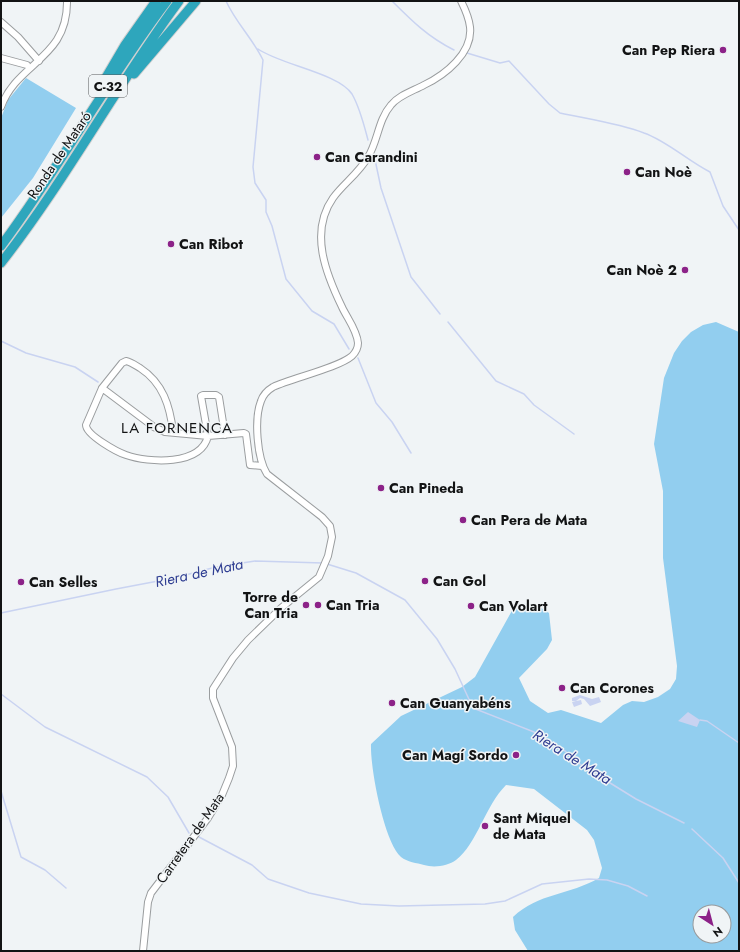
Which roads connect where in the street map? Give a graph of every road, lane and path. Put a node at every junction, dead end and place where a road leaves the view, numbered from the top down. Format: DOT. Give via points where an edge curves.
graph roads {
  1 [pos="67,1"];
  2 [pos="156,1"];
  3 [pos="167,1"];
  4 [pos="179,1"];
  5 [pos="196,1"];
  6 [pos="461,1"];
  7 [pos="1,22"];
  8 [pos="33,56"];
  9 [pos="1,58"];
  10 [pos="39,61"];
  11 [pos="28,67"];
  12 [pos="114,96"];
  13 [pos="1,107"];
  14 [pos="52,172"];
  15 [pos="1,246"];
  16 [pos="1,263"];
  17 [pos="102,388"];
  18 [pos="173,432"];
  19 [pos="225,435"];
  20 [pos="208,436"];
  21 [pos="262,466"];
  22 [pos="143,951"];
  1 -- 10 [label="street" via="66,17 60,36"];
  2 -- 14 [label="highway" via="121,52 69,138"];
  3 -- 14 [label="highway, Ronda de Mataró / C-32"];
  4 -- 12 [label="highway, Ronda de Mataró / C-32"];
  5 -- 12 [label="highway"];
  6 -- 21 [label="street" via="470,28 466,47 438,77 391,104 368,158 337,193 326,212 321,228 322,251 338,297 357,338 357,349 345,360 279,384 265,394 258,414"];
  7 -- 8 [label="street" via="18,37"];
  8 -- 10 [label="street"];
  8 -- 11 [label="street"];
  9 -- 11 [label="street"];
  10 -- 11 [label="street"];
  11 -- 13 [label="street"];
  12 -- 16 [label="highway, Ronda de Mataró / C-32" via="56,186"];
  14 -- 15 [label="highway, Ronda de Mataró / C-32"];
  17 -- 18 [label="street" via="159,430"];
  17 -- 18 [label="street" via="122,362 130,361 156,381 169,405"];
  17 -- 20 [label="street" via="86,428 95,437 125,455 157,460 185,458 199,452 207,442"];
  18 -- 20 [label="street"];
  19 -- 20 [label="street"];
  19 -- 20 [label="street" via="219,397 203,395 200,399"];
  19 -- 21 [label="street" via="244,432 250,465"];
  21 -- 22 [label="street, Carretera de Mata" via="267,474 330,526 332,537 328,556 324,570 315,582 281,608 248,640 213,688 213,698 232,747 233,766 222,795 208,818 151,893"];
}
